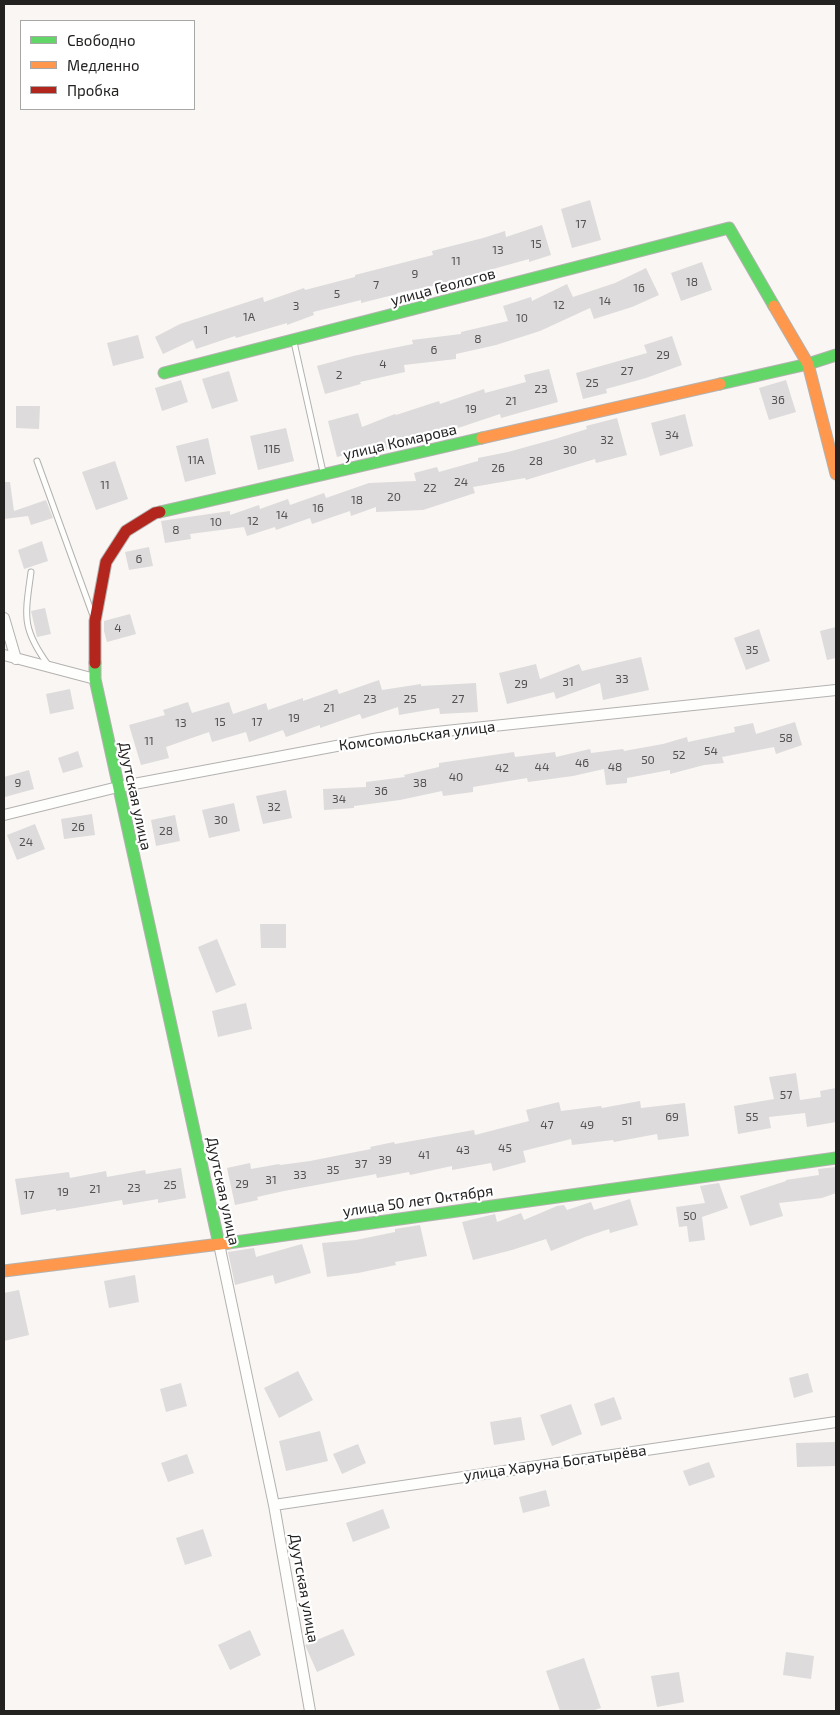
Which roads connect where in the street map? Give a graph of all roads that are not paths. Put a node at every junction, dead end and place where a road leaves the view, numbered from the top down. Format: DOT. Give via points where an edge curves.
graph roads {
  1 [pos="294,341"];
  2 [pos="836,355"];
  3 [pos="808,364"];
  4 [pos="164,373"];
  5 [pos="37,460"];
  6 [pos="324,474"];
  7 [pos="836,474"];
  8 [pos="32,572"];
  9 [pos="4,618"];
  10 [pos="95,621"];
  11 [pos="4,656"];
  12 [pos="16,659"];
  13 [pos="51,668"];
  14 [pos="95,679"];
  15 [pos="836,690"];
  16 [pos="118,787"];
  17 [pos="4,815"];
  18 [pos="836,1158"];
  19 [pos="219,1244"];
  20 [pos="4,1271"];
  21 [pos="836,1422"];
  22 [pos="274,1505"];
  23 [pos="310,1711"];
  1 -- 3 [label="street, улица Геологов" via="729,228"];
  1 -- 4 [label="street, улица Геологов"];
  1 -- 6 [label="lane"];
  2 -- 3 [label="street, улица Комарова"];
  3 -- 6 [label="street, улица Комарова"];
  3 -- 7 [label="street"];
  5 -- 10 [label="lane"];
  6 -- 10 [label="street, улица Комарова" via="154,513 126,531 106,562"];
  8 -- 13 [label="lane" via="25,609 29,633"];
  9 -- 12 [label="street"];
  10 -- 14 [label="street, улица Комарова"];
  11 -- 12 [label="street"];
  12 -- 13 [label="street"];
  13 -- 14 [label="street"];
  14 -- 16 [label="street, Дуутская улица"];
  15 -- 16 [label="street, Комсомольская улица" via="379,738"];
  16 -- 17 [label="street, Комсомольская улица"];
  16 -- 19 [label="street, Дуутская улица"];
  18 -- 19 [label="street, улица 50 лет Октября"];
  19 -- 20 [label="street, улица 50 лет Октября"];
  19 -- 22 [label="street, Дуутская улица"];
  21 -- 22 [label="street, улица Харуна Богатырёва"];
  22 -- 23 [label="street, Дуутская улица"];
}
